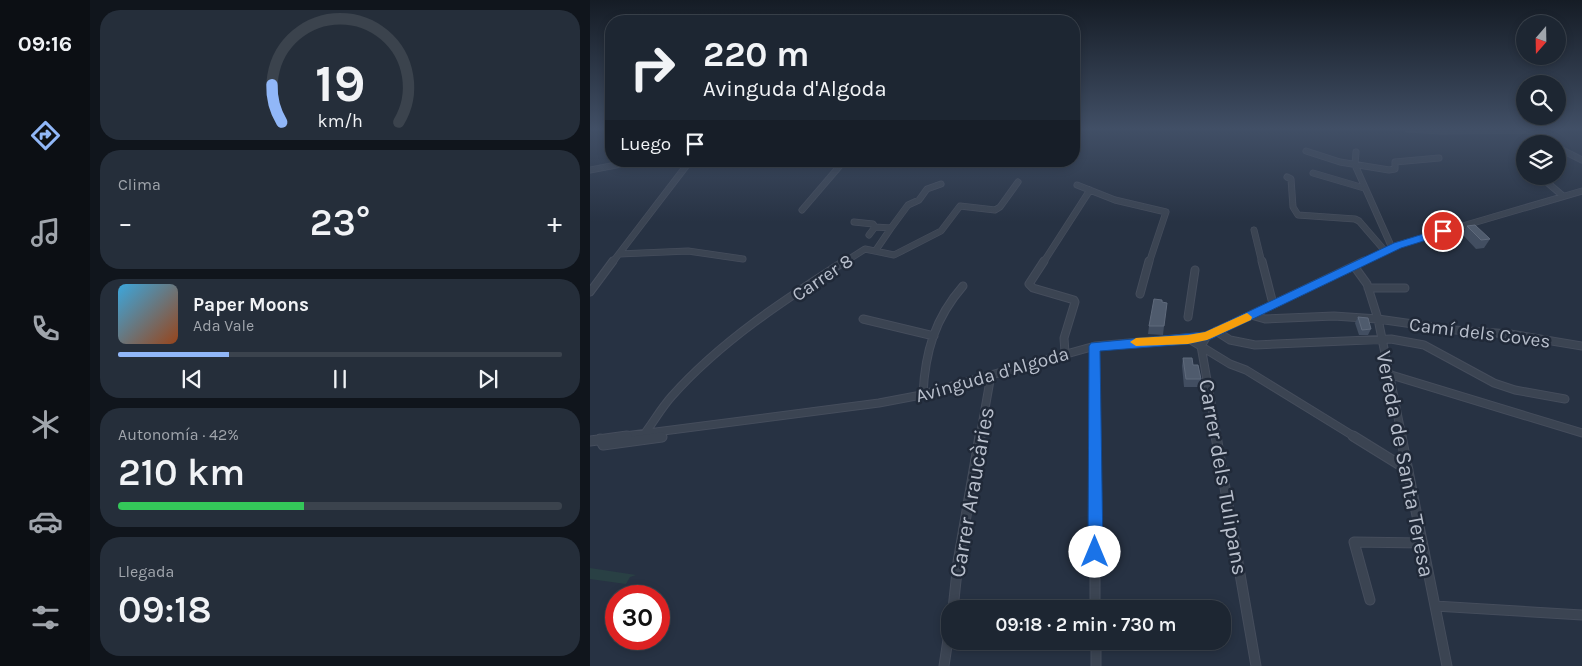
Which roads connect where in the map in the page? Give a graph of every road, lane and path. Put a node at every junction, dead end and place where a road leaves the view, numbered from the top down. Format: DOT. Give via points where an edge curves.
graph roads {
  1 [pos="1338,160"];
  2 [pos="1355,160"];
  3 [pos="1416,160"];
  4 [pos="1355,165"];
  5 [pos="606,167"];
  6 [pos="685,167"];
  7 [pos="839,167"];
  8 [pos="590,170"];
  9 [pos="1313,173"];
  10 [pos="1287,177"];
  11 [pos="1018,182"];
  12 [pos="941,184"];
  13 [pos="1077,185"];
  14 [pos="1550,185"];
  15 [pos="1364,188"];
  16 [pos="1090,190"];
  17 [pos="1582,191"];
  18 [pos="1563,196"];
  19 [pos="802,210"];
  20 [pos="854,222"];
  21 [pos="875,227"];
  22 [pos="891,228"];
  23 [pos="1254,230"];
  24 [pos="869,235"];
  25 [pos="1392,248"];
  26 [pos="876,250"];
  27 [pos="1385,251"];
  28 [pos="619,254"];
  29 [pos="743,259"];
  30 [pos="1354,266"];
  31 [pos="1195,270"];
  32 [pos="963,286"];
  33 [pos="1368,288"];
  34 [pos="1405,288"];
  35 [pos="590,292"];
  36 [pos="1140,294"];
  37 [pos="1273,304"];
  38 [pos="1251,315"];
  39 [pos="1188,317"];
  40 [pos="863,319"];
  41 [pos="1378,319"];
  42 [pos="1216,331"];
  43 [pos="934,336"];
  44 [pos="1207,336"];
  45 [pos="1188,339"];
  46 [pos="1382,339"];
  47 [pos="1095,346"];
  48 [pos="1202,346"];
  49 [pos="1582,346"];
  50 [pos="1065,353"];
  51 [pos="1388,374"];
  52 [pos="991,375"];
  53 [pos="923,394"];
  54 [pos="1565,399"];
  55 [pos="1582,433"];
  56 [pos="644,434"];
  57 [pos="662,437"];
  58 [pos="600,439"];
  59 [pos="590,441"];
  60 [pos="1408,470"];
  61 [pos="1422,543"];
  62 [pos="954,600"];
  63 [pos="1095,600"];
  64 [pos="1370,600"];
  65 [pos="1435,606"];
  66 [pos="1582,615"];
  67 [pos="946,650"];
  68 [pos="1096,650"];
  69 [pos="944,666"];
  70 [pos="1096,666"];
  71 [pos="1256,666"];
  72 [pos="1447,666"];
  1 -- 4 [label="street"];
  2 -- 4 [label="street"];
  3 -- 4 [label="street" via="1395,162 1392,170"];
  4 -- 15 [label="street"];
  5 -- 8 [label="street"];
  6 -- 28 [label="street"];
  7 -- 19 [label="street"];
  9 -- 15 [label="street"];
  10 -- 27 [label="street" via="1291,179 1293,207 1298,215 1355,219"];
  11 -- 26 [label="street, Carrer 8" via="995,210 960,206 941,231 894,255"];
  12 -- 22 [label="street" via="927,189 919,200 908,205"];
  13 -- 16 [label="street"];
  14 -- 18 [label="street"];
  15 -- 25 [label="street"];
  16 -- 36 [label="street" via="1115,200 1166,212"];
  16 -- 50 [label="street" via="1029,284 1074,300 1064,338"];
  17 -- 18 [label="street, Avinguda d'Algoda"];
  18 -- 25 [label="street, Avinguda d'Algoda"];
  20 -- 21 [label="street"];
  21 -- 22 [label="street"];
  21 -- 24 [label="street"];
  22 -- 26 [label="street"];
  23 -- 37 [label="street"];
  25 -- 27 [label="street, Avinguda d'Algoda"];
  26 -- 56 [label="street, Carrer 8" via="865,248 730,340 672,396"];
  27 -- 30 [label="street, Avinguda d'Algoda"];
  28 -- 29 [label="street" via="688,251"];
  28 -- 35 [label="street"];
  30 -- 33 [label="street, Vereda de Santa Teresa"];
  30 -- 37 [label="street, Avinguda d'Algoda"];
  31 -- 39 [label="street"];
  32 -- 43 [label="street" via="943,310"];
  33 -- 34 [label="street"];
  33 -- 41 [label="street, Vereda de Santa Teresa"];
  37 -- 38 [label="street, Avinguda d'Algoda"];
  38 -- 41 [label="street, Camí dels Coves" via="1265,319 1334,316"];
  38 -- 42 [label="street, Avinguda d'Algoda"];
  40 -- 43 [label="street"];
  41 -- 46 [label="street, Vereda de Santa Teresa"];
  41 -- 49 [label="street, Camí dels Coves"];
  42 -- 44 [label="street, Avinguda d'Algoda"];
  42 -- 46 [label="street" via="1230,340 1255,345"];
  43 -- 53 [label="street"];
  44 -- 45 [label="street, Avinguda d'Algoda"];
  44 -- 48 [label="street"];
  45 -- 47 [label="street, Avinguda d'Algoda"];
  45 -- 48 [label="street"];
  46 -- 51 [label="street, Vereda de Santa Teresa"];
  46 -- 54 [label="street" via="1401,339 1424,345 1500,386"];
  47 -- 50 [label="street, Avinguda d'Algoda"];
  47 -- 63 [label="street"];
  48 -- 60 [label="street"];
  48 -- 71 [label="street, Carrer dels Tulipans"];
  50 -- 52 [label="street, Avinguda d'Algoda"];
  51 -- 55 [label="street"];
  51 -- 60 [label="street, Vereda de Santa Teresa"];
  52 -- 53 [label="street, Avinguda d'Algoda"];
  52 -- 62 [label="street, Carrer Araucàries"];
  53 -- 56 [label="street, Avinguda d'Algoda" via="879,403"];
  56 -- 58 [label="street, Avinguda d'Algoda"];
  57 -- 58 [label="street" via="603,445"];
  58 -- 59 [label="street, Avinguda d'Algoda"];
  60 -- 61 [label="street, Vereda de Santa Teresa"];
  61 -- 64 [label="street" via="1354,542"];
  61 -- 65 [label="street, Vereda de Santa Teresa"];
  65 -- 66 [label="street"];
  65 -- 72 [label="street, Vereda de Santa Teresa"];
  67 -- 69 [label="street"];
  68 -- 70 [label="street"];
}
